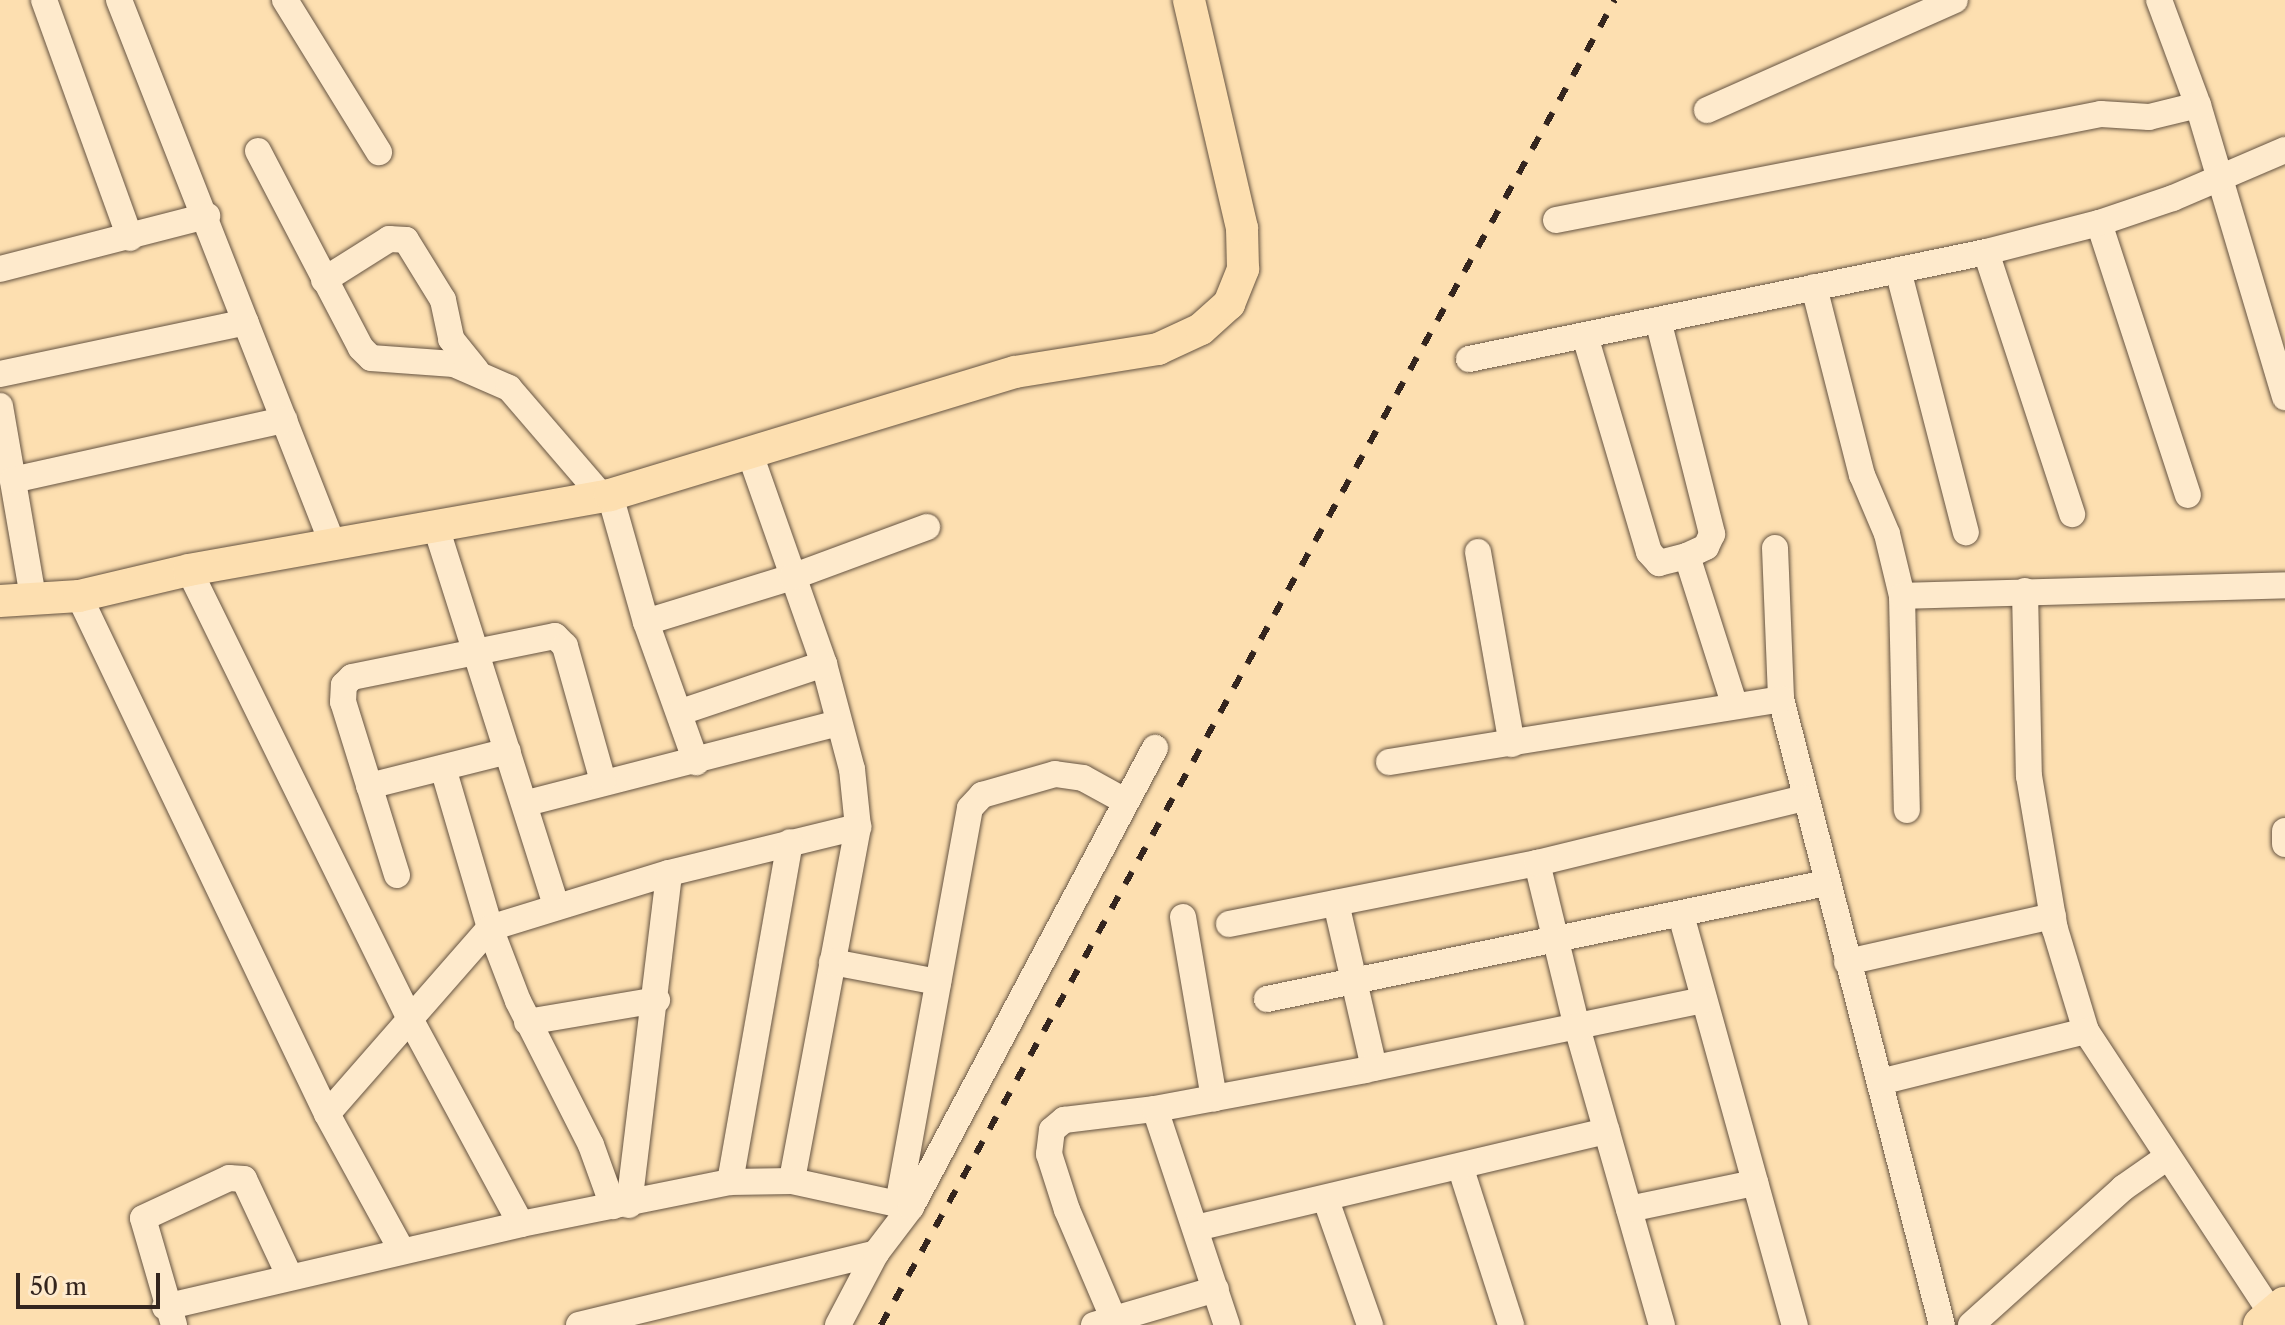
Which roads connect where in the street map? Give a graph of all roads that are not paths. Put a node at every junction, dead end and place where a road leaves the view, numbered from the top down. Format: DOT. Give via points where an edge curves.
graph roads {
  1 [pos="44,0"];
  2 [pos="119,0"];
  3 [pos="285,0"];
  4 [pos="1189,0"];
  5 [pos="1955,0"];
  6 [pos="2159,0"];
  7 [pos="2198,105"];
  8 [pos="1707,110"];
  9 [pos="2285,150"];
  10 [pos="258,151"];
  11 [pos="379,152"];
  12 [pos="2220,177"];
  13 [pos="207,216"];
  14 [pos="1556,220"];
  15 [pos="2099,223"];
  16 [pos="130,238"];
  17 [pos="1986,252"];
  18 [pos="0,269"];
  19 [pos="1898,270"];
  20 [pos="324,280"];
  21 [pos="1814,287"];
  22 [pos="1658,320"];
  23 [pos="246,322"];
  24 [pos="1585,336"];
  25 [pos="1469,359"];
  26 [pos="476,370"];
  27 [pos="0,374"];
  28 [pos="2285,397"];
  29 [pos="0,406"];
  30 [pos="284,420"];
  31 [pos="749,451"];
  32 [pos="13,480"];
  33 [pos="2188,495"];
  34 [pos="606,496"];
  35 [pos="2072,514"];
  36 [pos="436,527"];
  37 [pos="927,527"];
  38 [pos="1966,532"];
  39 [pos="333,545"];
  40 [pos="1775,548"];
  41 [pos="1478,552"];
  42 [pos="1687,556"];
  43 [pos="189,570"];
  44 [pos="792,577"];
  45 [pos="2285,585"];
  46 [pos="2025,591"];
  47 [pos="79,596"];
  48 [pos="1902,596"];
  49 [pos="33,598"];
  50 [pos="0,601"];
  51 [pos="646,622"];
  52 [pos="473,651"];
  53 [pos="824,664"];
  54 [pos="1781,699"];
  55 [pos="1734,703"];
  56 [pos="681,712"];
  57 [pos="839,723"];
  58 [pos="1512,744"];
  59 [pos="1155,748"];
  60 [pos="508,751"];
  61 [pos="696,762"];
  62 [pos="1389,762"];
  63 [pos="443,768"];
  64 [pos="603,781"];
  65 [pos="369,786"];
  66 [pos="1803,798"];
  67 [pos="1125,801"];
  68 [pos="527,803"];
  69 [pos="1907,810"];
  70 [pos="858,827"];
  71 [pos="2285,831"];
  72 [pos="790,842"];
  73 [pos="2285,844"];
  74 [pos="1537,863"];
  75 [pos="669,873"];
  76 [pos="397,875"];
  77 [pos="1826,883"];
  78 [pos="1336,903"];
  79 [pos="556,905"];
  80 [pos="1681,915"];
  81 [pos="2053,916"];
  82 [pos="1183,917"];
  83 [pos="1229,924"];
  84 [pos="490,928"];
  85 [pos="1554,937"];
  86 [pos="832,962"];
  87 [pos="1847,962"];
  88 [pos="938,982"];
  89 [pos="1354,982"];
  90 [pos="1267,999"];
  91 [pos="657,1000"];
  92 [pos="1704,1000"];
  93 [pos="409,1017"];
  94 [pos="527,1022"];
  95 [pos="1577,1027"];
  96 [pos="2086,1031"];
  97 [pos="1374,1068"];
  98 [pos="1880,1082"];
  99 [pos="1214,1098"];
  100 [pos="1155,1109"];
  101 [pos="327,1114"];
  102 [pos="1607,1131"];
  103 [pos="2166,1158"];
  104 [pos="1461,1169"];
  105 [pos="792,1181"];
  106 [pos="730,1182"];
  107 [pos="1755,1183"];
  108 [pos="1326,1200"];
  109 [pos="905,1205"];
  110 [pos="621,1206"];
  111 [pos="1629,1209"];
  112 [pos="521,1224"];
  113 [pos="1196,1228"];
  114 [pos="402,1251"];
  115 [pos="876,1253"];
  116 [pos="290,1277"];
  117 [pos="1216,1289"];
  118 [pos="169,1316"];
  119 [pos="2275,1318"];
  120 [pos="1104,1323"];
  121 [pos="579,1325"];
  122 [pos="838,1325"];
  123 [pos="1227,1325"];
  124 [pos="1370,1325"];
  125 [pos="1511,1325"];
  126 [pos="1662,1325"];
  127 [pos="1795,1325"];
  128 [pos="1942,1325"];
  129 [pos="1971,1325"];
  1 -- 16 [label="street"];
  2 -- 13 [label="street"];
  3 -- 11 [label="street"];
  4 -- 31 [label="main road" via="1242,228 1243,269 1229,304 1201,329 1158,349 1015,372"];
  5 -- 8 [label="street"];
  6 -- 7 [label="street"];
  7 -- 12 [label="street"];
  7 -- 14 [label="street" via="2149,117 2101,114"];
  9 -- 12 [label="street"];
  10 -- 20 [label="street"];
  12 -- 15 [label="street"];
  12 -- 28 [label="street"];
  13 -- 16 [label="street"];
  13 -- 23 [label="street"];
  15 -- 17 [label="street"];
  15 -- 33 [label="street"];
  16 -- 18 [label="street"];
  17 -- 19 [label="street"];
  17 -- 35 [label="street"];
  19 -- 21 [label="street"];
  19 -- 38 [label="street"];
  20 -- 26 [label="street" via="371,358 435,360"];
  20 -- 26 [label="street" via="389,239 406,240 443,300 451,339"];
  21 -- 22 [label="street"];
  21 -- 48 [label="street" via="1862,475 1887,534"];
  22 -- 24 [label="street"];
  22 -- 42 [label="street" via="1712,534 1706,547"];
  23 -- 27 [label="street"];
  23 -- 30 [label="street"];
  24 -- 25 [label="street"];
  24 -- 42 [label="street" via="1649,552 1659,563"];
  26 -- 34 [label="street" via="509,388"];
  29 -- 32 [label="street"];
  30 -- 32 [label="street"];
  30 -- 39 [label="street"];
  31 -- 34 [label="main road"];
  31 -- 44 [label="street"];
  32 -- 49 [label="street"];
  34 -- 36 [label="main road"];
  34 -- 51 [label="street"];
  36 -- 39 [label="main road"];
  36 -- 52 [label="street"];
  37 -- 44 [label="street"];
  39 -- 43 [label="main road"];
  40 -- 54 [label="street"];
  41 -- 58 [label="street"];
  42 -- 55 [label="street"];
  43 -- 47 [label="main road"];
  43 -- 93 [label="street"];
  44 -- 51 [label="street"];
  44 -- 53 [label="street"];
  45 -- 46 [label="street"];
  46 -- 48 [label="street"];
  46 -- 81 [label="street" via="2029,776"];
  47 -- 49 [label="main road"];
  47 -- 101 [label="street"];
  48 -- 69 [label="street"];
  49 -- 50 [label="main road"];
  51 -- 56 [label="street"];
  52 -- 60 [label="street"];
  52 -- 64 [label="street" via="548,636 560,639"];
  52 -- 65 [label="street" via="352,677 344,685 343,702"];
  53 -- 56 [label="street"];
  53 -- 57 [label="street"];
  54 -- 55 [label="street"];
  54 -- 66 [label="street"];
  55 -- 58 [label="street"];
  56 -- 61 [label="street"];
  57 -- 61 [label="street"];
  57 -- 70 [label="street" via="852,769"];
  58 -- 62 [label="street"];
  59 -- 67 [label="street"];
  60 -- 63 [label="street"];
  60 -- 68 [label="street"];
  61 -- 64 [label="street"];
  63 -- 65 [label="street"];
  63 -- 84 [label="street"];
  64 -- 68 [label="street"];
  65 -- 76 [label="street"];
  66 -- 74 [label="street"];
  66 -- 77 [label="street"];
  67 -- 88 [label="street" via="1068,773 982,795 970,808"];
  67 -- 109 [label="street"];
  68 -- 79 [label="street"];
  70 -- 72 [label="street"];
  70 -- 86 [label="street"];
  71 -- 73 [label="street"];
  72 -- 75 [label="street"];
  72 -- 106 [label="street"];
  74 -- 78 [label="street"];
  74 -- 85 [label="street"];
  75 -- 79 [label="street"];
  75 -- 91 [label="street"];
  77 -- 80 [label="street"];
  77 -- 87 [label="street"];
  78 -- 83 [label="street"];
  78 -- 89 [label="street"];
  79 -- 84 [label="street"];
  80 -- 85 [label="street"];
  80 -- 92 [label="street"];
  81 -- 87 [label="street"];
  81 -- 96 [label="street"];
  82 -- 99 [label="street"];
  84 -- 93 [label="street"];
  84 -- 94 [label="street"];
  85 -- 89 [label="street"];
  85 -- 95 [label="street"];
  86 -- 88 [label="street"];
  86 -- 105 [label="street"];
  87 -- 98 [label="street"];
  88 -- 109 [label="street"];
  89 -- 90 [label="street"];
  89 -- 97 [label="street"];
  91 -- 94 [label="street"];
  91 -- 110 [label="street"];
  92 -- 95 [label="street"];
  92 -- 107 [label="street"];
  93 -- 101 [label="street"];
  93 -- 112 [label="street"];
  94 -- 110 [label="street"];
  95 -- 97 [label="street"];
  95 -- 102 [label="street"];
  96 -- 98 [label="street"];
  96 -- 103 [label="street"];
  97 -- 99 [label="street"];
  98 -- 128 [label="street"];
  99 -- 100 [label="street"];
  100 -- 113 [label="street" via="1173,1175"];
  100 -- 120 [label="street" via="1064,1120 1052,1130 1049,1154 1057,1185"];
  101 -- 114 [label="street"];
  102 -- 104 [label="street"];
  102 -- 111 [label="street"];
  103 -- 119 [label="street"];
  103 -- 129 [label="street" via="2123,1188"];
  104 -- 108 [label="street"];
  104 -- 125 [label="street"];
  105 -- 106 [label="street"];
  105 -- 109 [label="street"];
  106 -- 110 [label="street"];
  107 -- 111 [label="street"];
  107 -- 127 [label="street"];
  108 -- 113 [label="street"];
  108 -- 124 [label="street"];
  109 -- 115 [label="street"];
  110 -- 112 [label="street"];
  111 -- 126 [label="street"];
  112 -- 114 [label="street"];
  113 -- 117 [label="street"];
  114 -- 116 [label="street"];
  115 -- 121 [label="street"];
  115 -- 122 [label="street"];
  116 -- 118 [label="street"];
  116 -- 118 [label="street" via="244,1179 237,1176 143,1218"];
  117 -- 120 [label="street"];
  117 -- 123 [label="street"];
}
